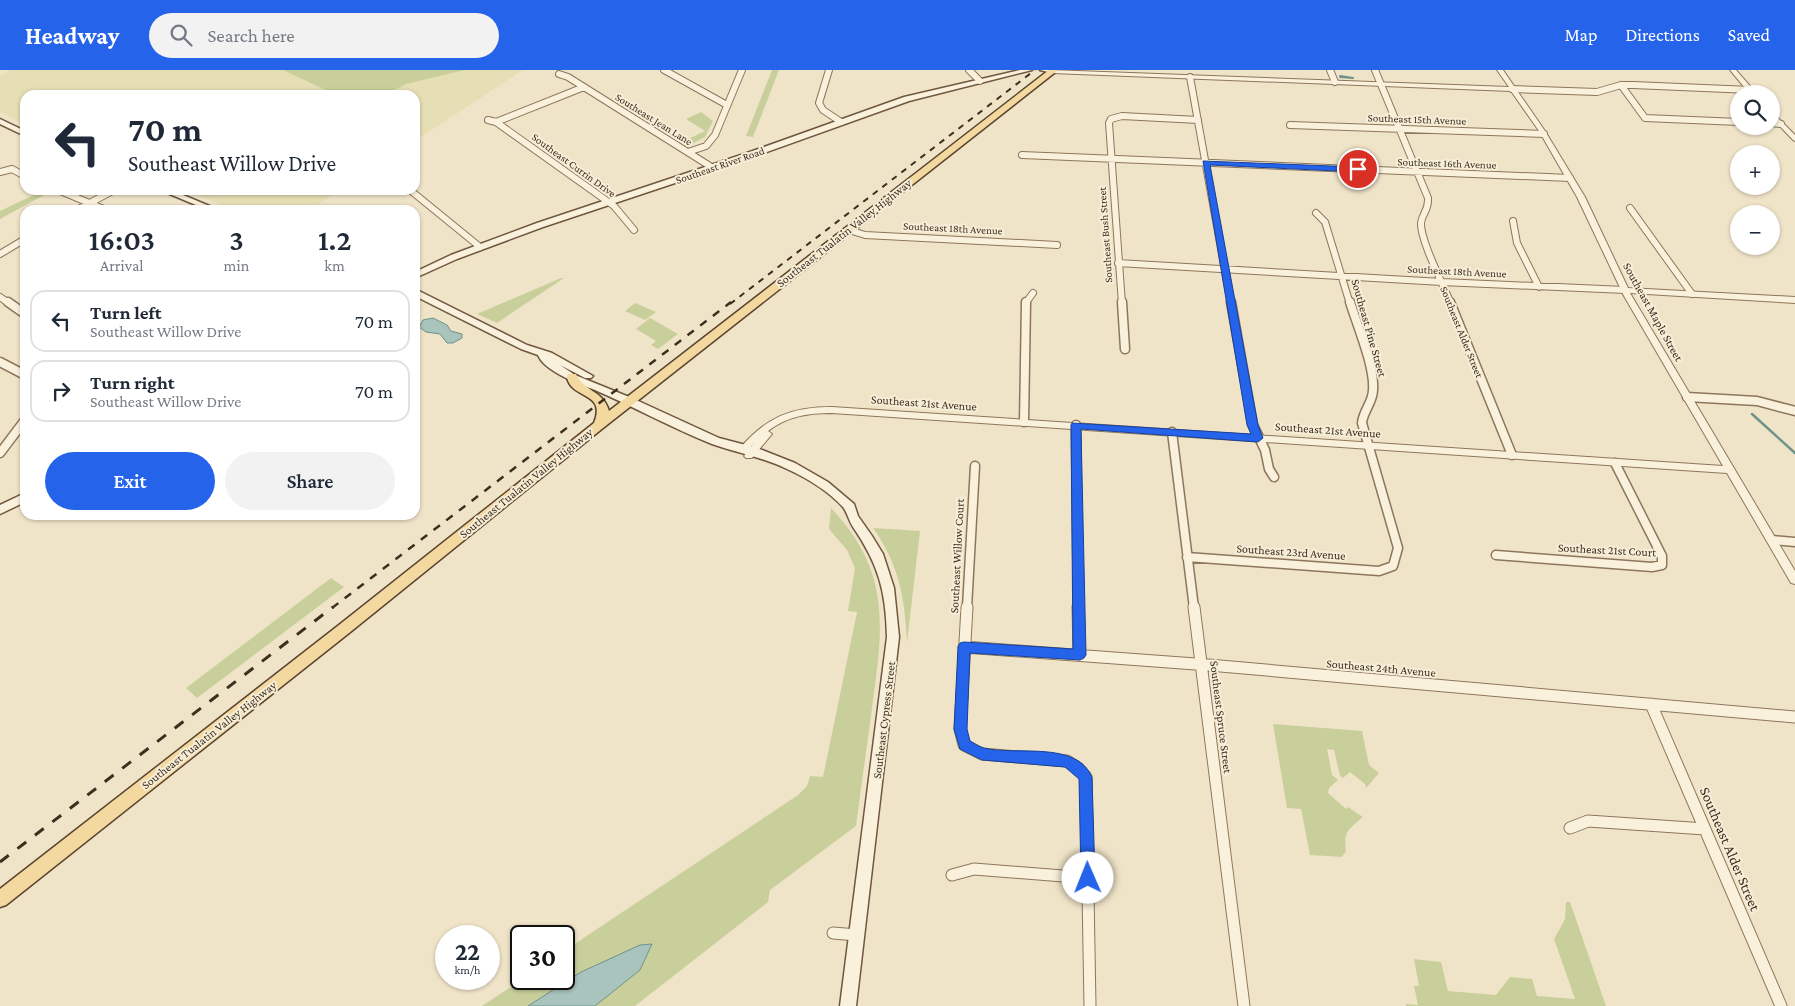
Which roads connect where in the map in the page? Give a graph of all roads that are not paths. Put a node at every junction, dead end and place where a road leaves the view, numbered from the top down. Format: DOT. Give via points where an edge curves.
graph roads {
  1 [pos="664,70"];
  2 [pos="742,70"];
  3 [pos="829,70"];
  4 [pos="969,70"];
  5 [pos="1029,70"];
  6 [pos="1043,70"];
  7 [pos="1330,70"];
  8 [pos="1375,70"];
  9 [pos="1500,70"];
  10 [pos="1733,70"];
  11 [pos="1053,71"];
  12 [pos="559,74"];
  13 [pos="1190,77"];
  14 [pos="980,80"];
  15 [pos="1335,82"];
  16 [pos="1381,84"];
  17 [pos="1621,85"];
  18 [pos="1746,85"];
  19 [pos="584,87"];
  20 [pos="1512,89"];
  21 [pos="1730,91"];
  22 [pos="727,106"];
  23 [pos="488,120"];
  24 [pos="1198,120"];
  25 [pos="0,121"];
  26 [pos="839,121"];
  27 [pos="496,122"];
  28 [pos="1730,122"];
  29 [pos="1781,124"];
  30 [pos="1290,125"];
  31 [pos="1398,129"];
  32 [pos="20,131"];
  33 [pos="1544,134"];
  34 [pos="1795,139"];
  35 [pos="709,141"];
  36 [pos="688,152"];
  37 [pos="1022,155"];
  38 [pos="1111,159"];
  39 [pos="1206,163"];
  40 [pos="713,168"];
  41 [pos="0,172"];
  42 [pos="1417,172"];
  43 [pos="20,173"];
  44 [pos="1570,178"];
  45 [pos="70,195"];
  46 [pos="105,195"];
  47 [pos="176,195"];
  48 [pos="416,195"];
  49 [pos="90,203"];
  50 [pos="608,203"];
  51 [pos="86,205"];
  52 [pos="95,205"];
  53 [pos="202,205"];
  54 [pos="1630,208"];
  55 [pos="1316,213"];
  56 [pos="1513,221"];
  57 [pos="634,230"];
  58 [pos="849,230"];
  59 [pos="20,242"];
  60 [pos="1057,244"];
  61 [pos="480,248"];
  62 [pos="0,254"];
  63 [pos="1118,263"];
  64 [pos="1224,269"];
  65 [pos="420,273"];
  66 [pos="1342,276"];
  67 [pos="1442,282"];
  68 [pos="1539,287"];
  69 [pos="1625,290"];
  70 [pos="1033,293"];
  71 [pos="1692,294"];
  72 [pos="420,295"];
  73 [pos="0,297"];
  74 [pos="1795,300"];
  75 [pos="20,311"];
  76 [pos="1125,349"];
  77 [pos="543,355"];
  78 [pos="0,362"];
  79 [pos="20,372"];
  80 [pos="572,377"];
  81 [pos="1688,397"];
  82 [pos="630,401"];
  83 [pos="1795,411"];
  84 [pos="1024,422"];
  85 [pos="599,425"];
  86 [pos="1076,425"];
  87 [pos="20,428"];
  88 [pos="1172,432"];
  89 [pos="1258,438"];
  90 [pos="1367,445"];
  91 [pos="748,453"];
  92 [pos="0,454"];
  93 [pos="1512,455"];
  94 [pos="1615,463"];
  95 [pos="975,466"];
  96 [pos="1730,470"];
  97 [pos="1274,477"];
  98 [pos="20,500"];
  99 [pos="0,510"];
  100 [pos="1772,540"];
  101 [pos="1795,542"];
  102 [pos="1496,555"];
  103 [pos="1187,557"];
  104 [pos="1393,566"];
  105 [pos="1795,580"];
  106 [pos="964,647"];
  107 [pos="1080,655"];
  108 [pos="1200,664"];
  109 [pos="1651,704"];
  110 [pos="1795,717"];
  111 [pos="1570,828"];
  112 [pos="1705,829"];
  113 [pos="952,875"];
  114 [pos="1088,878"];
  115 [pos="0,899"];
  116 [pos="833,933"];
  117 [pos="857,935"];
  118 [pos="848,1006"];
  119 [pos="1090,1006"];
  120 [pos="1244,1006"];
  121 [pos="1781,1006"];
  1 -- 22 [label="street"];
  2 -- 22 [label="street"];
  3 -- 26 [label="street" via="820,103"];
  4 -- 14 [label="street"];
  5 -- 14 [label="main road, Southeast River Road"];
  6 -- 11 [label="main road"];
  7 -- 15 [label="street"];
  8 -- 16 [label="street, Southeast Alder Street"];
  9 -- 20 [label="street, Southeast Maple Street"];
  10 -- 18 [label="street"];
  11 -- 13 [label="street"];
  11 -- 58 [label="main road, Southeast Tualatin Valley Highway"];
  12 -- 19 [label="street, Southeast Jean Lane"];
  13 -- 15 [label="street"];
  13 -- 24 [label="street"];
  14 -- 26 [label="main road, Southeast River Road"];
  15 -- 16 [label="street"];
  16 -- 20 [label="street"];
  16 -- 31 [label="street, Southeast Alder Street"];
  17 -- 20 [label="street" via="1597,92"];
  17 -- 21 [label="street"];
  17 -- 28 [label="street" via="1645,118"];
  19 -- 27 [label="street"];
  19 -- 36 [label="street, Southeast Jean Lane"];
  20 -- 33 [label="street, Southeast Maple Street"];
  22 -- 35 [label="street" via="715,135"];
  23 -- 27 [label="street"];
  24 -- 38 [label="street, Southeast Bush Street" via="1122,116 1111,119"];
  24 -- 39 [label="street"];
  25 -- 32 [label="main road"];
  26 -- 40 [label="main road, Southeast River Road"];
  27 -- 50 [label="street, Southeast Currin Drive"];
  29 -- 34 [label="street"];
  30 -- 31 [label="street, Southeast 15th Avenue"];
  31 -- 33 [label="street, Southeast 15th Avenue"];
  31 -- 42 [label="street, Southeast Alder Street"];
  33 -- 44 [label="street, Southeast Maple Street"];
  35 -- 36 [label="street" via="706,146"];
  36 -- 40 [label="street, Southeast Jean Lane"];
  37 -- 38 [label="street, Southeast 16th Avenue"];
  38 -- 39 [label="street, Southeast 16th Avenue"];
  38 -- 63 [label="street, Southeast Bush Street"];
  39 -- 42 [label="street, Southeast 16th Avenue"];
  39 -- 64 [label="street"];
  40 -- 50 [label="main road, Southeast River Road"];
  41 -- 43 [label="street" via="12,169"];
  42 -- 44 [label="street, Southeast 16th Avenue"];
  42 -- 67 [label="street, Southeast Alder Street" via="1429,208 1421,222 1423,235"];
  44 -- 69 [label="street, Southeast Maple Street"];
  45 -- 49 [label="street"];
  46 -- 49 [label="street"];
  47 -- 53 [label="main road"];
  48 -- 61 [label="street"];
  49 -- 51 [label="street"];
  49 -- 52 [label="street"];
  50 -- 57 [label="street, Southeast Currin Drive"];
  50 -- 61 [label="main road, Southeast River Road"];
  54 -- 71 [label="street"];
  55 -- 66 [label="street, Southeast Pine Street" via="1325,222"];
  56 -- 68 [label="street" via="1517,243"];
  58 -- 60 [label="street, Southeast 18th Avenue" via="865,235"];
  58 -- 82 [label="main road, Southeast Tualatin Valley Highway"];
  59 -- 62 [label="street"];
  61 -- 65 [label="main road, Southeast River Road"];
  63 -- 64 [label="street, Southeast 18th Avenue"];
  63 -- 76 [label="street, Southeast Bush Street"];
  64 -- 66 [label="street, Southeast 18th Avenue"];
  64 -- 89 [label="street"];
  66 -- 67 [label="street, Southeast 18th Avenue"];
  66 -- 90 [label="street, Southeast Pine Street" via="1373,380 1372,398 1362,414"];
  67 -- 68 [label="street, Southeast 18th Avenue"];
  67 -- 93 [label="street, Southeast Alder Street"];
  68 -- 69 [label="street, Southeast 18th Avenue"];
  69 -- 71 [label="street, Southeast 18th Avenue"];
  69 -- 81 [label="street, Southeast Maple Street"];
  70 -- 84 [label="street" via="1025,304"];
  71 -- 74 [label="street, Southeast 18th Avenue"];
  72 -- 77 [label="main road"];
  73 -- 75 [label="street"];
  77 -- 80 [label="main road" via="545,360"];
  77 -- 82 [label="main road" via="549,355 617,390"];
  78 -- 79 [label="street"];
  80 -- 82 [label="main road"];
  80 -- 85 [label="main road" via="573,382 601,402 604,412"];
  81 -- 83 [label="street" via="1764,403"];
  81 -- 96 [label="street, Southeast Maple Street"];
  82 -- 85 [label="main road, Southeast Tualatin Valley Highway"];
  82 -- 91 [label="main road, Southeast Cypress Street"];
  84 -- 86 [label="street, Southeast 21st Avenue"];
  84 -- 91 [label="street, Southeast 21st Avenue" via="832,410 805,412 773,429"];
  85 -- 115 [label="main road, Southeast Tualatin Valley Highway"];
  86 -- 88 [label="street, Southeast 21st Avenue"];
  86 -- 107 [label="street"];
  87 -- 92 [label="street"];
  88 -- 89 [label="street, Southeast 21st Avenue"];
  88 -- 103 [label="street, Southeast Spruce Street"];
  89 -- 90 [label="street, Southeast 21st Avenue"];
  89 -- 97 [label="street"];
  90 -- 93 [label="street, Southeast 21st Avenue"];
  90 -- 104 [label="street, Southeast Pine Street" via="1398,548"];
  91 -- 117 [label="main road, Southeast Cypress Street" via="806,482 851,514 883,568 890,594 893,621 886,705"];
  93 -- 94 [label="street, Southeast 21st Avenue"];
  94 -- 96 [label="street, Southeast 21st Avenue"];
  94 -- 102 [label="street, Southeast 21st Court" via="1662,556 1662,565 1652,567"];
  95 -- 106 [label="street, Southeast Willow Court"];
  96 -- 100 [label="street, Southeast Maple Street"];
  98 -- 99 [label="main road"];
  100 -- 101 [label="street"];
  100 -- 105 [label="street, Southeast Maple Street"];
  103 -- 104 [label="street, Southeast 23rd Avenue" via="1379,571"];
  103 -- 108 [label="street, Southeast Spruce Street"];
  106 -- 107 [label="street, Southeast 24th Avenue"];
  106 -- 114 [label="street, Southeast Willow Court" via="960,729 964,745 982,754 1067,761 1078,768 1086,777"];
  107 -- 108 [label="street, Southeast 24th Avenue"];
  108 -- 109 [label="street, Southeast 24th Avenue"];
  108 -- 120 [label="street, Southeast Spruce Street"];
  109 -- 110 [label="street, Southeast 24th Avenue"];
  109 -- 112 [label="street, Southeast Alder Street"];
  111 -- 112 [label="street" via="1588,820"];
  112 -- 121 [label="street, Southeast Alder Street"];
  113 -- 114 [label="street" via="974,869"];
  114 -- 119 [label="street, Southeast Willow Court"];
  116 -- 117 [label="street"];
  117 -- 118 [label="main road, Southeast Cypress Street"];
}
